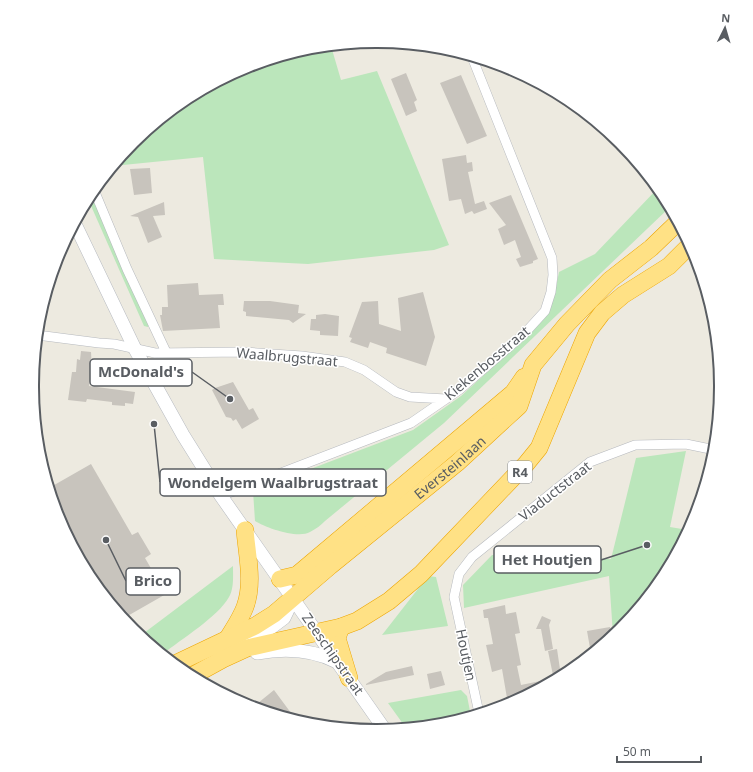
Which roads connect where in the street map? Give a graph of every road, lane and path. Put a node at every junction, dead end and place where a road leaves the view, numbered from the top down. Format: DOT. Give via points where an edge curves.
graph roads {
  1 [pos="474,63"];
  2 [pos="97,197"];
  3 [pos="674,226"];
  4 [pos="78,230"];
  5 [pos="685,250"];
  6 [pos="43,335"];
  7 [pos="135,349"];
  8 [pos="166,352"];
  9 [pos="533,365"];
  10 [pos="446,399"];
  11 [pos="708,449"];
  12 [pos="221,496"];
  13 [pos="245,530"];
  14 [pos="280,579"];
  15 [pos="454,597"];
  16 [pos="293,598"];
  17 [pos="341,627"];
  18 [pos="318,633"];
  19 [pos="228,638"];
  20 [pos="223,659"];
  21 [pos="181,661"];
  22 [pos="339,663"];
  23 [pos="198,672"];
  24 [pos="349,678"];
  25 [pos="478,708"];
  26 [pos="381,724"];
  1 -- 10 [label="street, Kiekenbosstraat" via="552,258 553,276 545,311 524,334"];
  2 -- 8 [label="street"];
  3 -- 9 [label="highway, Eversteinlaan" via="605,286 567,324"];
  4 -- 7 [label="main road, Zeeschipstraat"];
  5 -- 17 [label="highway, R4" via="669,266 623,295 602,313 587,333 539,448 508,485 420,574 389,601 357,621"];
  6 -- 7 [label="street, Waalbrugstraat"];
  7 -- 8 [label="street, Waalbrugstraat"];
  7 -- 12 [label="main road, Zeeschipstraat"];
  8 -- 10 [label="street, Waalbrugstraat" via="244,352 345,362 364,370 396,392 410,398"];
  9 -- 14 [label="highway" via="513,393 297,575"];
  9 -- 16 [label="highway, Eversteinlaan" via="519,406 457,463"];
  10 -- 12 [label="street, Kiekenbosstraat" via="411,422"];
  11 -- 15 [label="street, Viaductstraat" via="686,444 635,445 590,462 472,557 459,574"];
  12 -- 13 [label="main road, Zeeschipstraat"];
  13 -- 14 [label="main road, Zeeschipstraat"];
  13 -- 19 [label="highway" via="248,589 245,607"];
  14 -- 16 [label="main road, Zeeschipstraat"];
  15 -- 25 [label="street, Houtjen"];
  16 -- 18 [label="main road, Zeeschipstraat"];
  16 -- 19 [label="highway, Eversteinlaan" via="255,626"];
  16 -- 20 [label="main road" via="284,618"];
  17 -- 18 [label="highway, R4"];
  17 -- 24 [label="highway" via="337,638"];
  18 -- 20 [label="highway, R4" via="247,648"];
  18 -- 22 [label="main road, Zeeschipstraat"];
  19 -- 21 [label="highway, Eversteinlaan"];
  20 -- 22 [label="main road" via="268,651 301,650 325,656"];
  20 -- 23 [label="highway, R4"];
  22 -- 24 [label="main road, Zeeschipstraat"];
  24 -- 26 [label="main road, Zeeschipstraat"];
}
